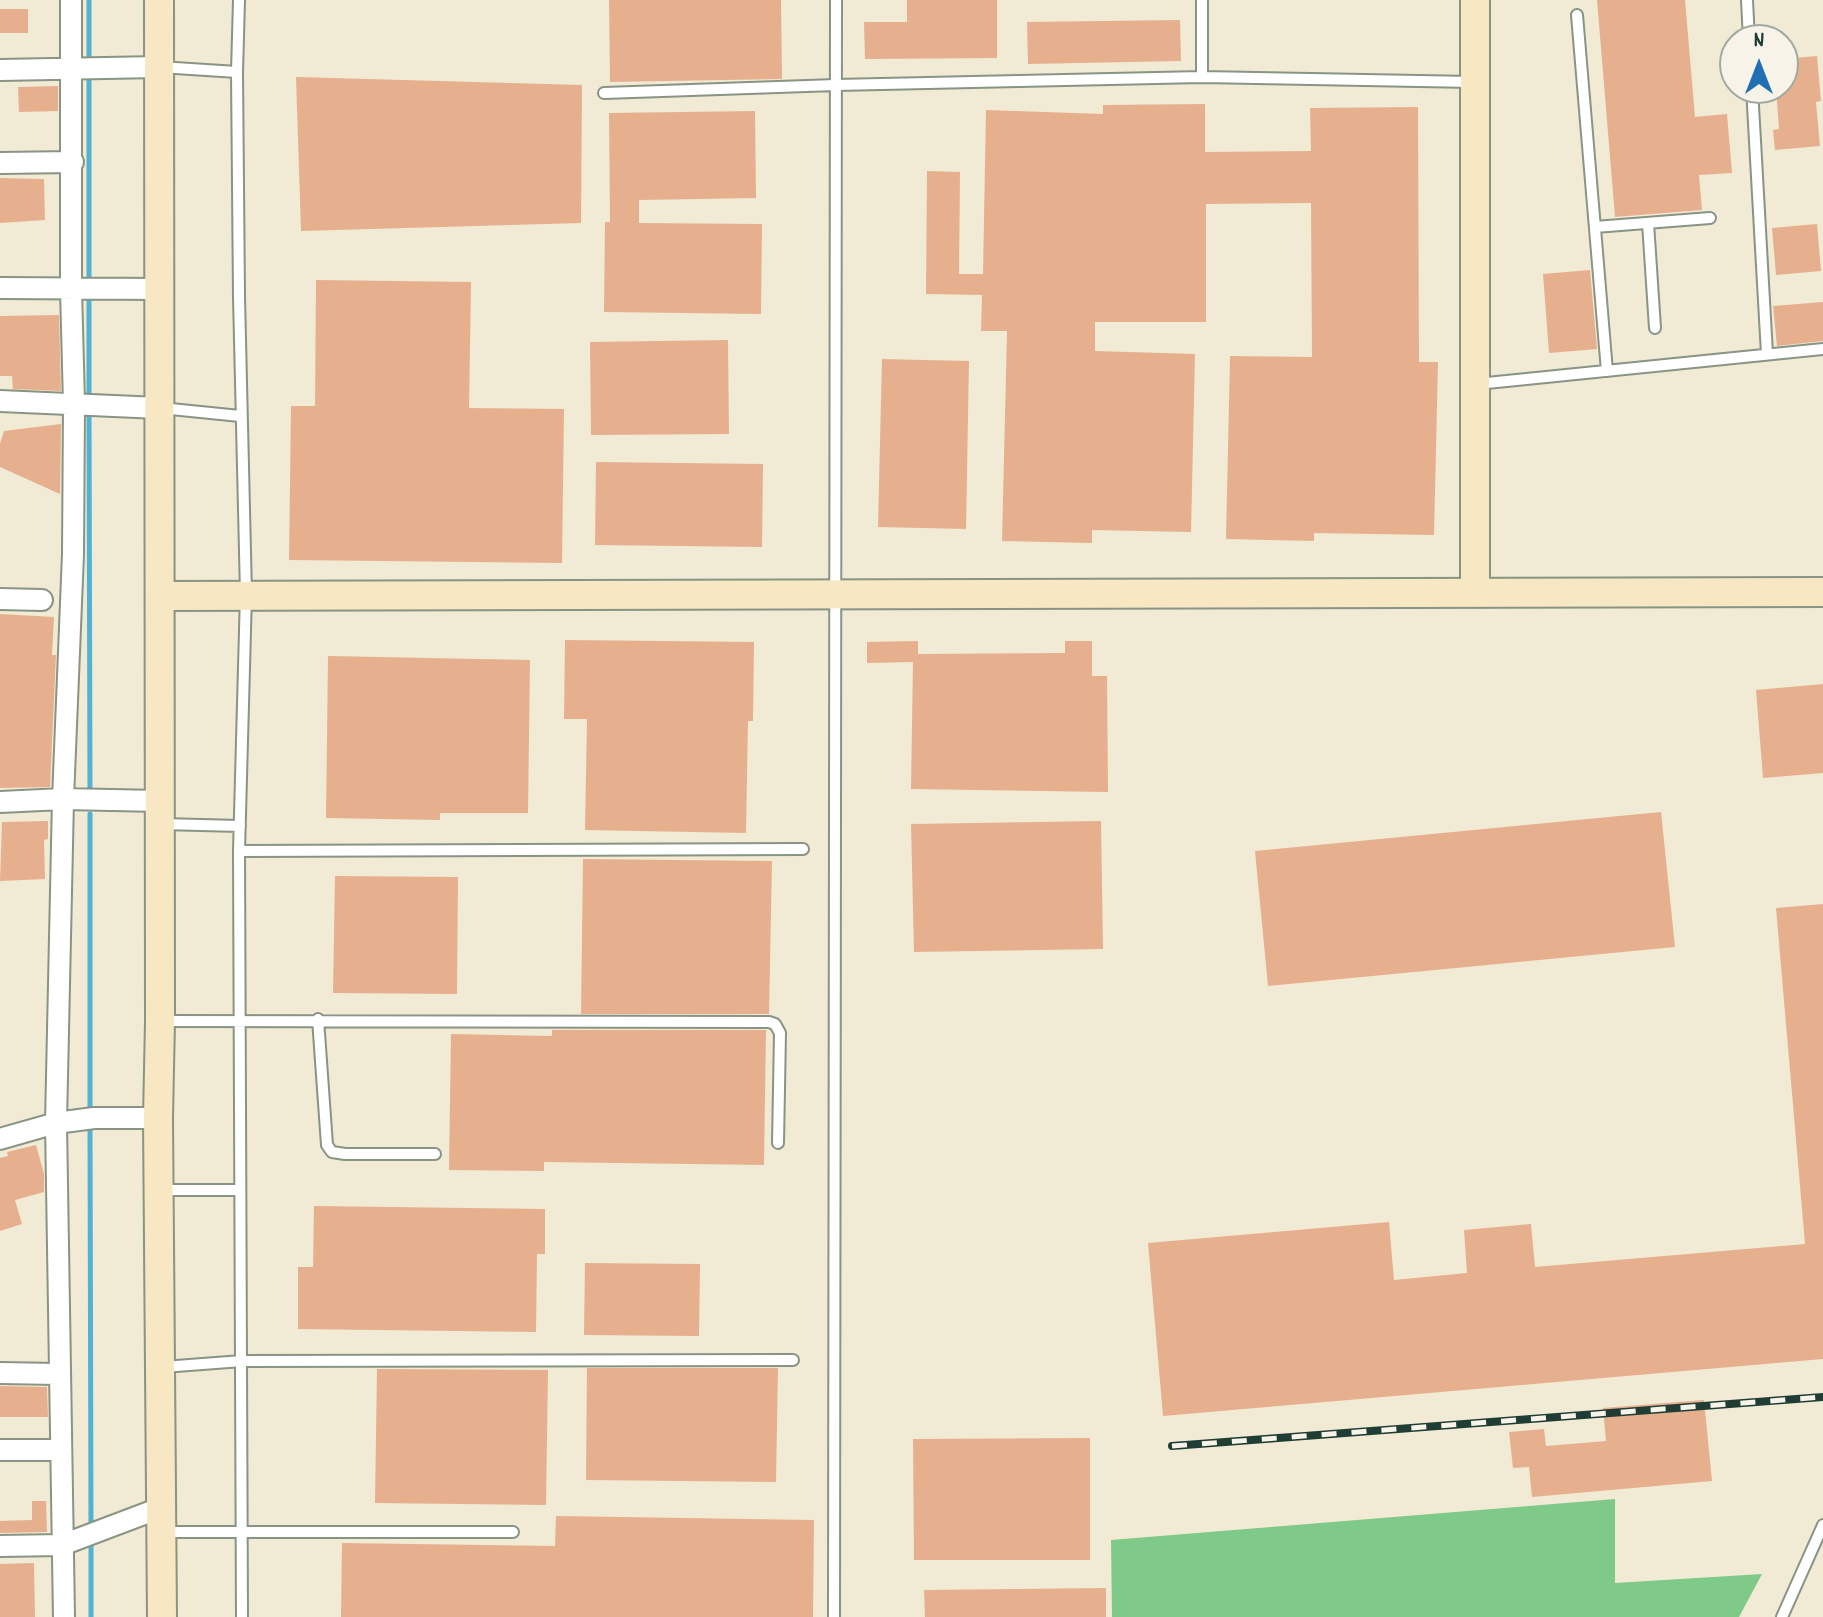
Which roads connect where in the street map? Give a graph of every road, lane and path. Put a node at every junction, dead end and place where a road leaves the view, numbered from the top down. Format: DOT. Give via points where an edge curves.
graph roads {
  1 [pos="71,0"];
  2 [pos="159,0"];
  3 [pos="239,0"];
  4 [pos="836,0"];
  5 [pos="1202,0"];
  6 [pos="1475,0"];
  7 [pos="1747,0"];
  8 [pos="1577,15"];
  9 [pos="1748,24"];
  10 [pos="158,67"];
  11 [pos="84,69"];
  12 [pos="0,70"];
  13 [pos="237,72"];
  14 [pos="1202,77"];
  15 [pos="1475,83"];
  16 [pos="836,85"];
  17 [pos="604,93"];
  18 [pos="1753,104"];
  19 [pos="73,162"];
  20 [pos="0,163"];
  21 [pos="1710,218"];
  22 [pos="1648,223"];
  23 [pos="1595,227"];
  24 [pos="0,288"];
  25 [pos="84,289"];
  26 [pos="159,289"];
  27 [pos="1655,328"];
  28 [pos="1823,349"];
  29 [pos="1767,354"];
  30 [pos="1607,371"];
  31 [pos="1475,384"];
  32 [pos="0,401"];
  33 [pos="84,405"];
  34 [pos="159,408"];
  35 [pos="240,416"];
  36 [pos="1475,591"];
  37 [pos="1823,592"];
  38 [pos="246,594"];
  39 [pos="837,595"];
  40 [pos="160,596"];
  41 [pos="0,599"];
  42 [pos="42,600"];
  43 [pos="63,799"];
  44 [pos="0,802"];
  45 [pos="160,812"];
  46 [pos="240,826"];
  47 [pos="803,849"];
  48 [pos="239,851"];
  49 [pos="239,1019"];
  50 [pos="318,1019"];
  51 [pos="160,1021"];
  52 [pos="158,1118"];
  53 [pos="56,1123"];
  54 [pos="0,1139"];
  55 [pos="778,1143"];
  56 [pos="435,1154"];
  57 [pos="160,1190"];
  58 [pos="240,1190"];
  59 [pos="793,1360"];
  60 [pos="242,1361"];
  61 [pos="160,1367"];
  62 [pos="0,1373"];
  63 [pos="58,1374"];
  64 [pos="0,1450"];
  65 [pos="60,1450"];
  66 [pos="160,1520"];
  67 [pos="1823,1525"];
  68 [pos="241,1532"];
  69 [pos="513,1532"];
  70 [pos="79,1539"];
  71 [pos="0,1546"];
  72 [pos="70,1617"];
  73 [pos="162,1617"];
  74 [pos="242,1617"];
  75 [pos="834,1617"];
  76 [pos="1782,1617"];
  1 -- 11 [label="street"];
  2 -- 10 [label="street"];
  3 -- 13 [label="lane"];
  4 -- 16 [label="lane"];
  5 -- 14 [label="lane"];
  6 -- 15 [label="street"];
  7 -- 9 [label="lane"];
  8 -- 23 [label="lane"];
  10 -- 11 [label="street"];
  10 -- 13 [label="lane"];
  10 -- 26 [label="street"];
  11 -- 12 [label="street"];
  11 -- 19 [label="street"];
  13 -- 35 [label="lane"];
  14 -- 15 [label="lane"];
  14 -- 16 [label="lane"];
  15 -- 31 [label="street"];
  16 -- 17 [label="lane"];
  16 -- 39 [label="lane"];
  18 -- 29 [label="lane"];
  19 -- 20 [label="street"];
  19 -- 25 [label="street"];
  21 -- 22 [label="lane"];
  22 -- 23 [label="lane"];
  22 -- 27 [label="lane"];
  23 -- 30 [label="lane"];
  24 -- 25 [label="street"];
  25 -- 26 [label="street"];
  25 -- 33 [label="street"];
  26 -- 34 [label="street"];
  28 -- 29 [label="lane"];
  29 -- 30 [label="lane"];
  30 -- 31 [label="lane"];
  31 -- 36 [label="street"];
  32 -- 33 [label="street"];
  33 -- 34 [label="street"];
  33 -- 43 [label="street"];
  34 -- 35 [label="lane"];
  34 -- 40 [label="street"];
  35 -- 38 [label="lane"];
  36 -- 37 [label="street"];
  36 -- 39 [label="street"];
  38 -- 39 [label="street"];
  38 -- 40 [label="street"];
  38 -- 46 [label="lane"];
  39 -- 75 [label="lane"];
  40 -- 45 [label="street"];
  41 -- 42 [label="street"];
  43 -- 44 [label="street"];
  43 -- 45 [label="street"];
  43 -- 53 [label="street"];
  45 -- 46 [label="lane"];
  45 -- 51 [label="street"];
  46 -- 48 [label="lane"];
  47 -- 48 [label="lane"];
  48 -- 49 [label="lane"];
  49 -- 50 [label="lane"];
  49 -- 51 [label="lane"];
  49 -- 58 [label="lane"];
  50 -- 55 [label="lane" via="769,1022 780,1033"];
  50 -- 56 [label="lane" via="327,1145 332,1152"];
  51 -- 52 [label="street"];
  52 -- 53 [label="street"];
  52 -- 57 [label="street"];
  53 -- 54 [label="street"];
  53 -- 63 [label="street"];
  57 -- 58 [label="lane"];
  57 -- 61 [label="street"];
  58 -- 60 [label="lane"];
  59 -- 60 [label="lane"];
  60 -- 61 [label="lane"];
  60 -- 68 [label="lane"];
  61 -- 66 [label="street"];
  62 -- 63 [label="street"];
  63 -- 65 [label="street"];
  64 -- 65 [label="street"];
  65 -- 70 [label="street"];
  66 -- 68 [label="lane"];
  66 -- 70 [label="street"];
  66 -- 73 [label="street"];
  67 -- 76 [label="lane"];
  68 -- 69 [label="lane"];
  68 -- 74 [label="lane"];
  70 -- 71 [label="street"];
  70 -- 72 [label="street"];
}
